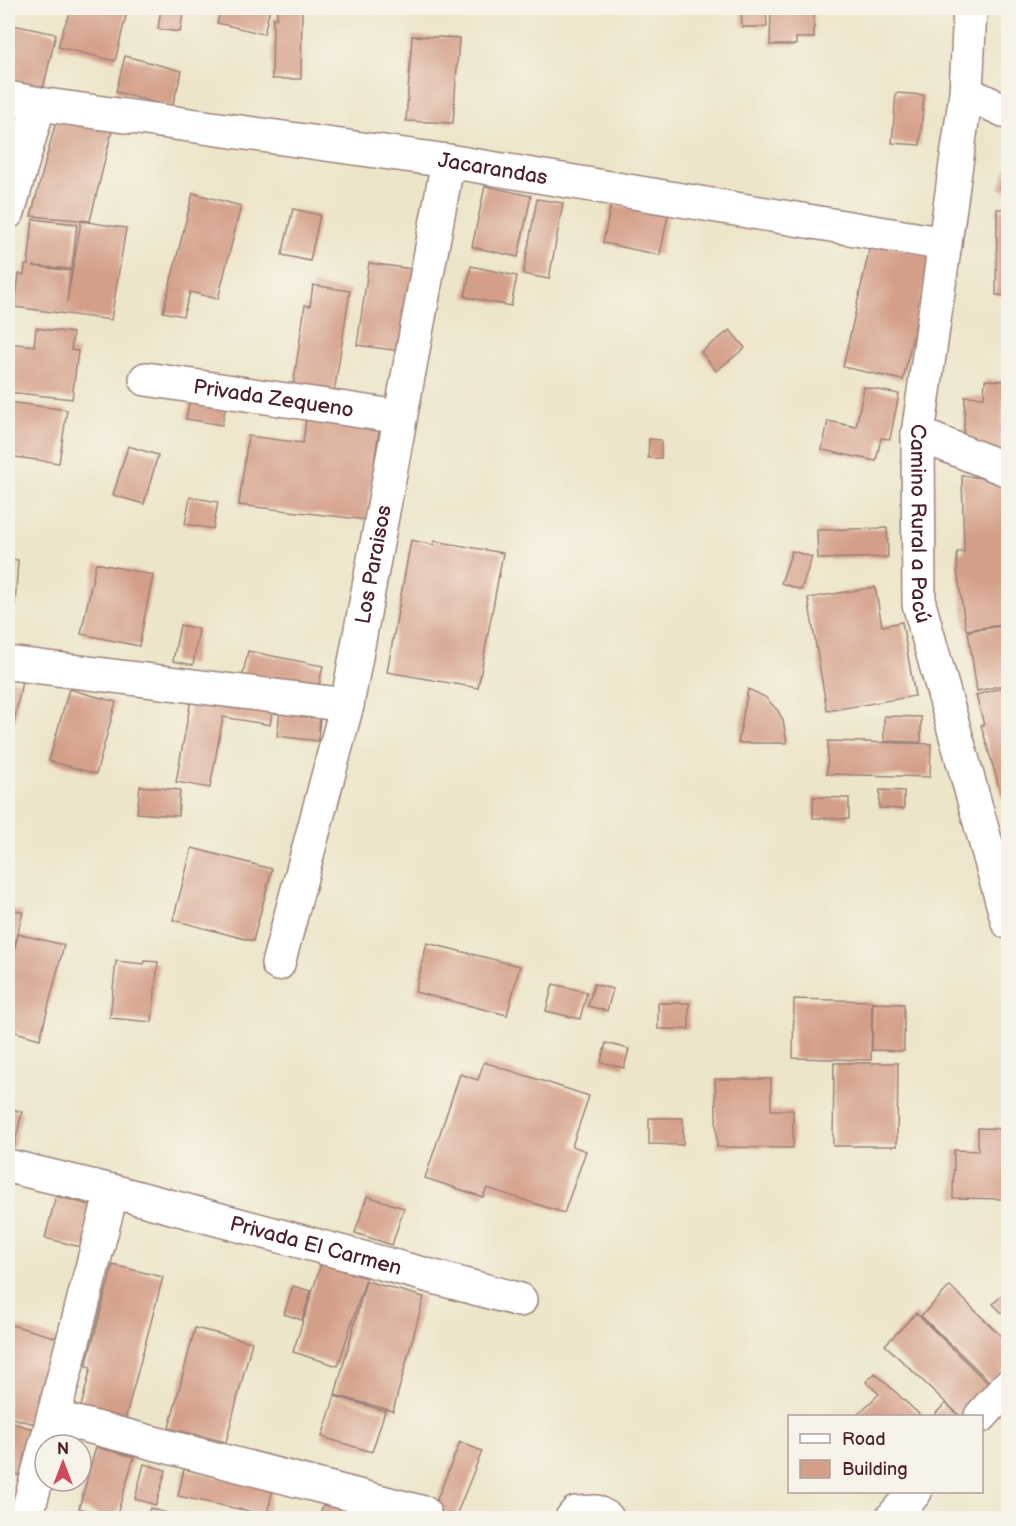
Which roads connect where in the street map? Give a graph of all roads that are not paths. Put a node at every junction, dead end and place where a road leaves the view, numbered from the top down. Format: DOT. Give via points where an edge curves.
graph roads {
  1 [pos="970,8"];
  2 [pos="966,93"];
  3 [pos="8,98"];
  4 [pos="39,104"];
  5 [pos="1008,112"];
  6 [pos="448,161"];
  7 [pos="8,212"];
  8 [pos="945,244"];
  9 [pos="146,379"];
  10 [pos="400,417"];
  11 [pos="918,434"];
  12 [pos="1008,470"];
  13 [pos="8,663"];
  14 [pos="347,705"];
  15 [pos="1008,922"];
  16 [pos="278,964"];
  17 [pos="8,1166"];
  18 [pos="112,1191"];
  19 [pos="520,1300"];
  20 [pos="1008,1386"];
  21 [pos="982,1415"];
  22 [pos="49,1433"];
  23 [pos="93,1446"];
  24 [pos="33,1492"];
  25 [pos="913,1493"];
  26 [pos="424,1513"];
  27 [pos="26,1518"];
  28 [pos="572,1518"];
  29 [pos="607,1518"];
  30 [pos="892,1518"];
  1 -- 2 [label="street, Camino Rural a Pacú"];
  2 -- 5 [label="street"];
  2 -- 8 [label="street, Camino Rural a Pacú"];
  3 -- 4 [label="street, Jacarandas"];
  4 -- 6 [label="street, Jacarandas"];
  4 -- 7 [label="street"];
  6 -- 8 [label="street, Jacarandas"];
  6 -- 10 [label="street, Los Paraisos"];
  8 -- 11 [label="street, Camino Rural a Pacú"];
  9 -- 10 [label="street, Privada Zequeno"];
  10 -- 14 [label="street, Los Paraisos"];
  11 -- 12 [label="street"];
  11 -- 15 [label="street, Camino Rural a Pacú" via="919,604"];
  13 -- 14 [label="street"];
  14 -- 16 [label="street, Los Paraisos"];
  17 -- 18 [label="street, Privada El Carmen"];
  18 -- 19 [label="street, Privada El Carmen"];
  18 -- 22 [label="street"];
  20 -- 21 [label="street"];
  23 -- 26 [label="street"];
  24 -- 27 [label="street"];
  25 -- 30 [label="street"];
  28 -- 29 [label="street" via="576,1513 596,1512"];
}
